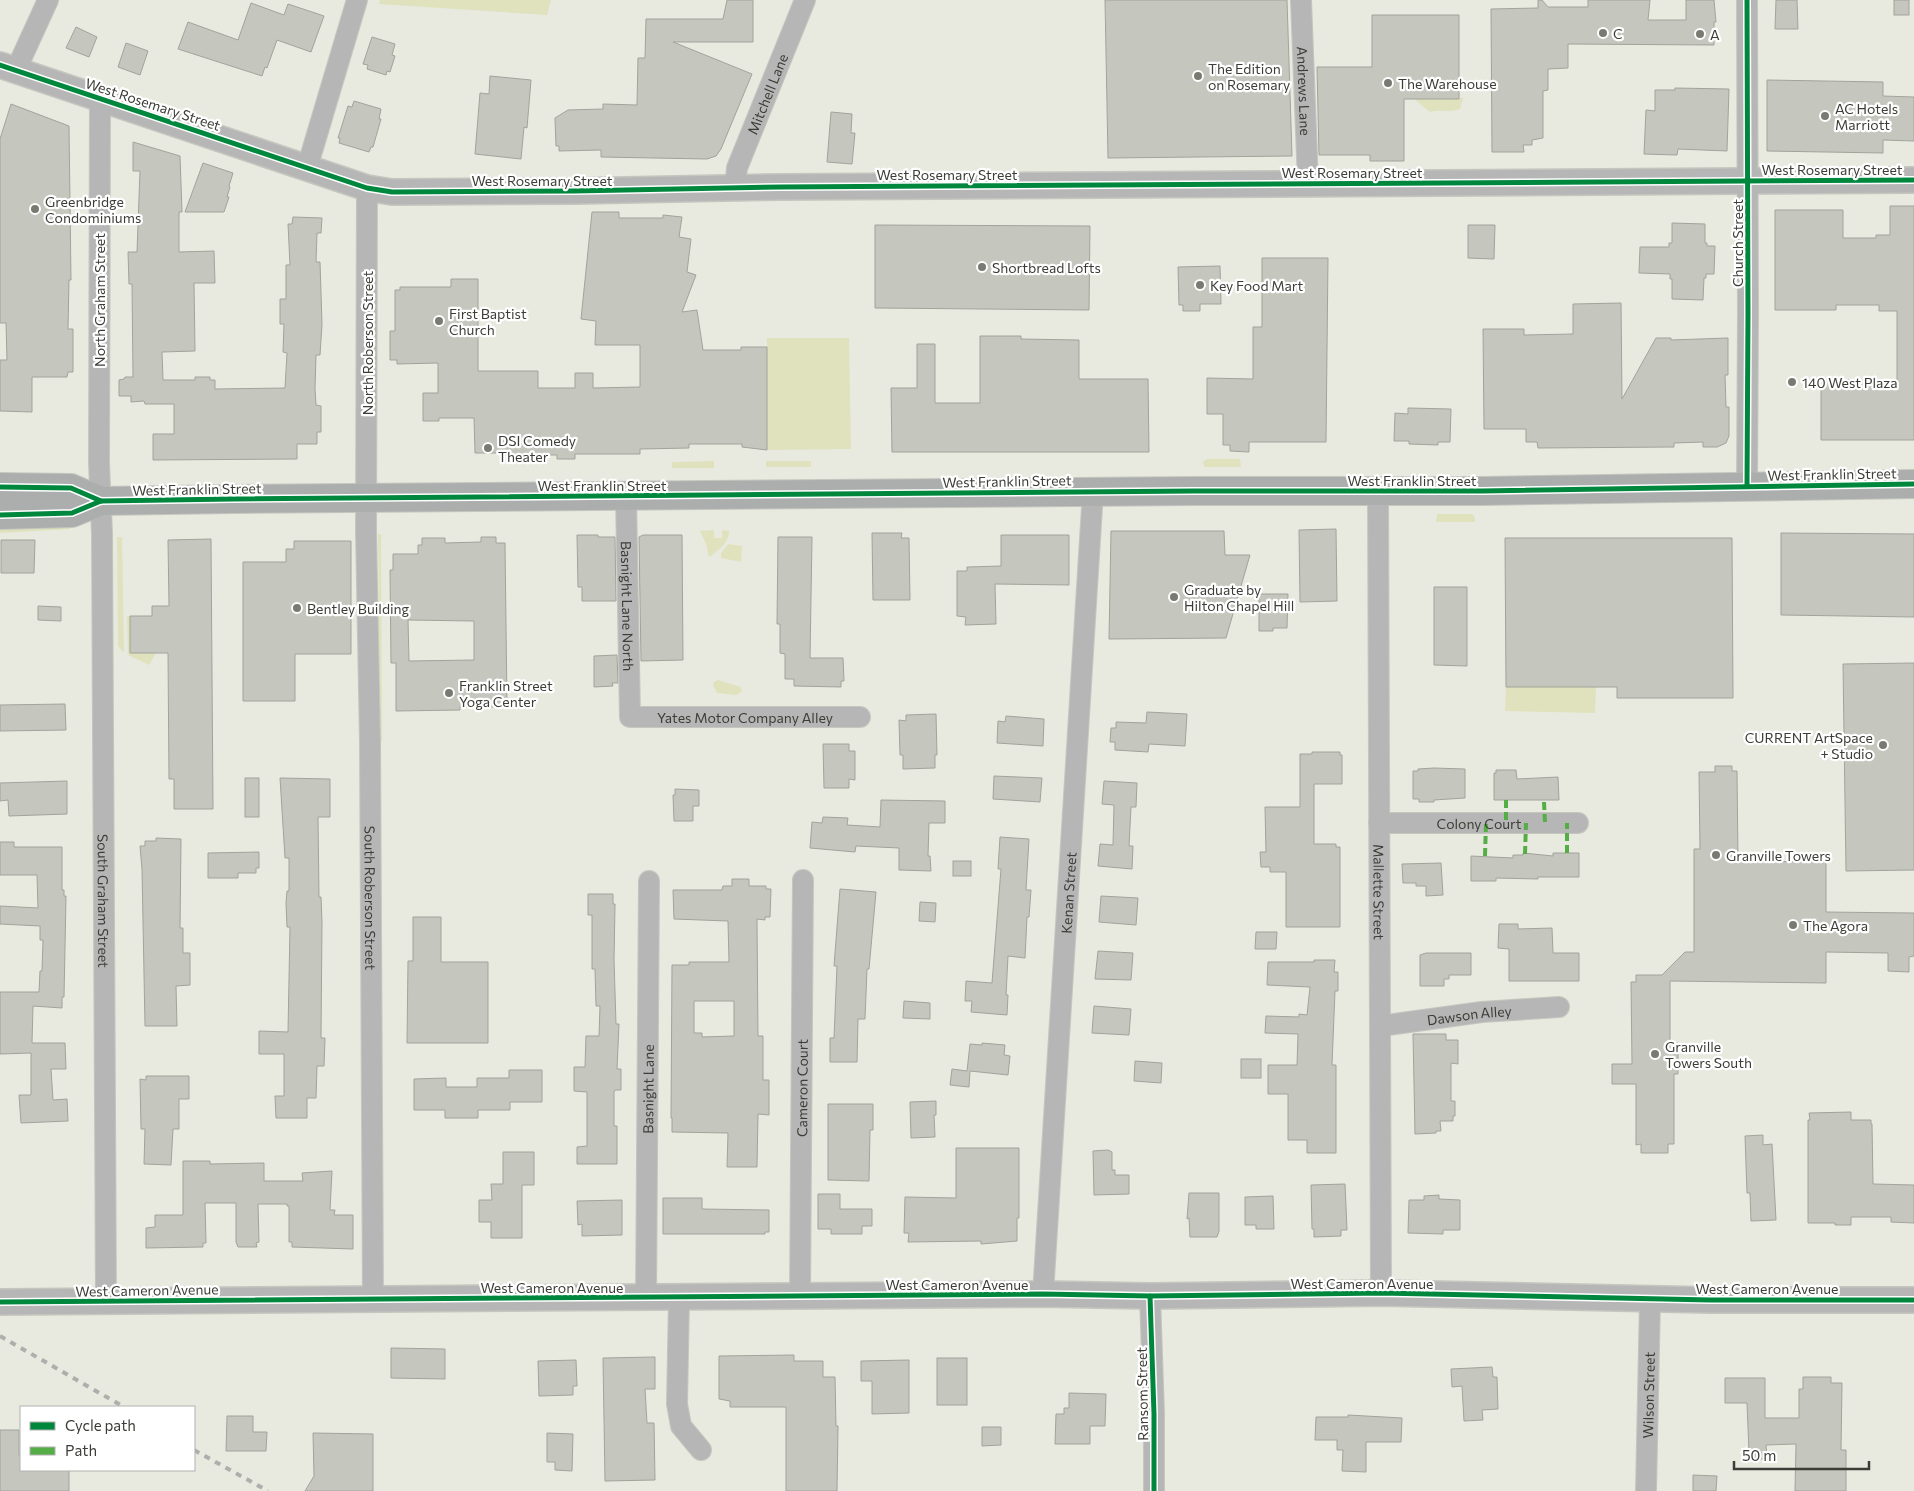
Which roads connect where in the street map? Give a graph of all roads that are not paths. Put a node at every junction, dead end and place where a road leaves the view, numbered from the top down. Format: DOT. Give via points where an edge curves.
graph roads {
  1 [pos="48,0"];
  2 [pos="357,0"];
  3 [pos="805,0"];
  4 [pos="1301,0"];
  5 [pos="1747,0"];
  6 [pos="8,68"];
  7 [pos="100,99"];
  8 [pos="307,168"];
  9 [pos="1748,180"];
  10 [pos="1914,180"];
  11 [pos="1308,183"];
  12 [pos="367,188"];
  13 [pos="735,188"];
  14 [pos="1914,484"];
  15 [pos="1747,486"];
  16 [pos="0,487"];
  17 [pos="1094,491"];
  18 [pos="1378,491"];
  19 [pos="626,496"];
  20 [pos="366,498"];
  21 [pos="101,501"];
  22 [pos="0,515"];
  23 [pos="630,717"];
  24 [pos="860,717"];
  25 [pos="1379,823"];
  26 [pos="1578,823"];
  27 [pos="804,880"];
  28 [pos="649,881"];
  29 [pos="1559,1007"];
  30 [pos="1380,1026"];
  31 [pos="1382,1293"];
  32 [pos="1043,1294"];
  33 [pos="800,1296"];
  34 [pos="1150,1296"];
  35 [pos="373,1298"];
  36 [pos="646,1298"];
  37 [pos="679,1298"];
  38 [pos="1650,1299"];
  39 [pos="1914,1300"];
  40 [pos="0,1302"];
  41 [pos="106,1302"];
  42 [pos="701,1450"];
  43 [pos="1154,1491"];
  44 [pos="1646,1491"];
  1 -- 6 [label="street"];
  2 -- 8 [label="street"];
  3 -- 13 [label="street, Mitchell Lane" via="737,168"];
  4 -- 11 [label="street, Andrews Lane"];
  5 -- 9 [label="street, Church Street"];
  6 -- 7 [label="street, West Rosemary Street"];
  7 -- 8 [label="street, West Rosemary Street"];
  7 -- 21 [label="street, North Graham Street"];
  8 -- 12 [label="street, West Rosemary Street"];
  9 -- 10 [label="street, West Rosemary Street"];
  9 -- 11 [label="street, West Rosemary Street"];
  9 -- 15 [label="street, Church Street"];
  11 -- 13 [label="street, West Rosemary Street"];
  12 -- 13 [label="street, West Rosemary Street" via="392,192"];
  12 -- 20 [label="street, North Roberson Street"];
  14 -- 15 [label="main road, West Franklin Street"];
  15 -- 18 [label="main road, West Franklin Street"];
  16 -- 21 [label="main road, West Franklin Street" via="72,488"];
  17 -- 18 [label="main road, West Franklin Street"];
  17 -- 19 [label="main road, West Franklin Street"];
  17 -- 32 [label="street, Kenan Street"];
  18 -- 25 [label="street, Mallette Street"];
  19 -- 20 [label="main road, West Franklin Street"];
  19 -- 23 [label="street, Basnight Lane North"];
  20 -- 21 [label="main road, West Franklin Street"];
  20 -- 35 [label="street, South Roberson Street"];
  21 -- 22 [label="main road, West Franklin Street" via="72,513"];
  21 -- 41 [label="street, South Graham Street"];
  23 -- 24 [label="street, Yates Motor Company Alley"];
  25 -- 26 [label="street, Colony Court"];
  25 -- 30 [label="street, Mallette Street"];
  27 -- 33 [label="street, Cameron Court"];
  28 -- 36 [label="street, Basnight Lane"];
  29 -- 30 [label="street, Dawson Alley" via="1482,1012"];
  30 -- 31 [label="street, Mallette Street"];
  31 -- 34 [label="street, West Cameron Avenue"];
  31 -- 38 [label="street, West Cameron Avenue"];
  32 -- 33 [label="street, West Cameron Avenue"];
  32 -- 34 [label="street, West Cameron Avenue"];
  33 -- 37 [label="street, West Cameron Avenue"];
  34 -- 43 [label="street, Ransom Street"];
  35 -- 36 [label="street, West Cameron Avenue"];
  35 -- 41 [label="street, West Cameron Avenue"];
  36 -- 37 [label="street, West Cameron Avenue"];
  37 -- 42 [label="street" via="677,1404 680,1426"];
  38 -- 39 [label="street, West Cameron Avenue"];
  38 -- 44 [label="street, Wilson Street"];
  40 -- 41 [label="street, West Cameron Avenue"];
}
